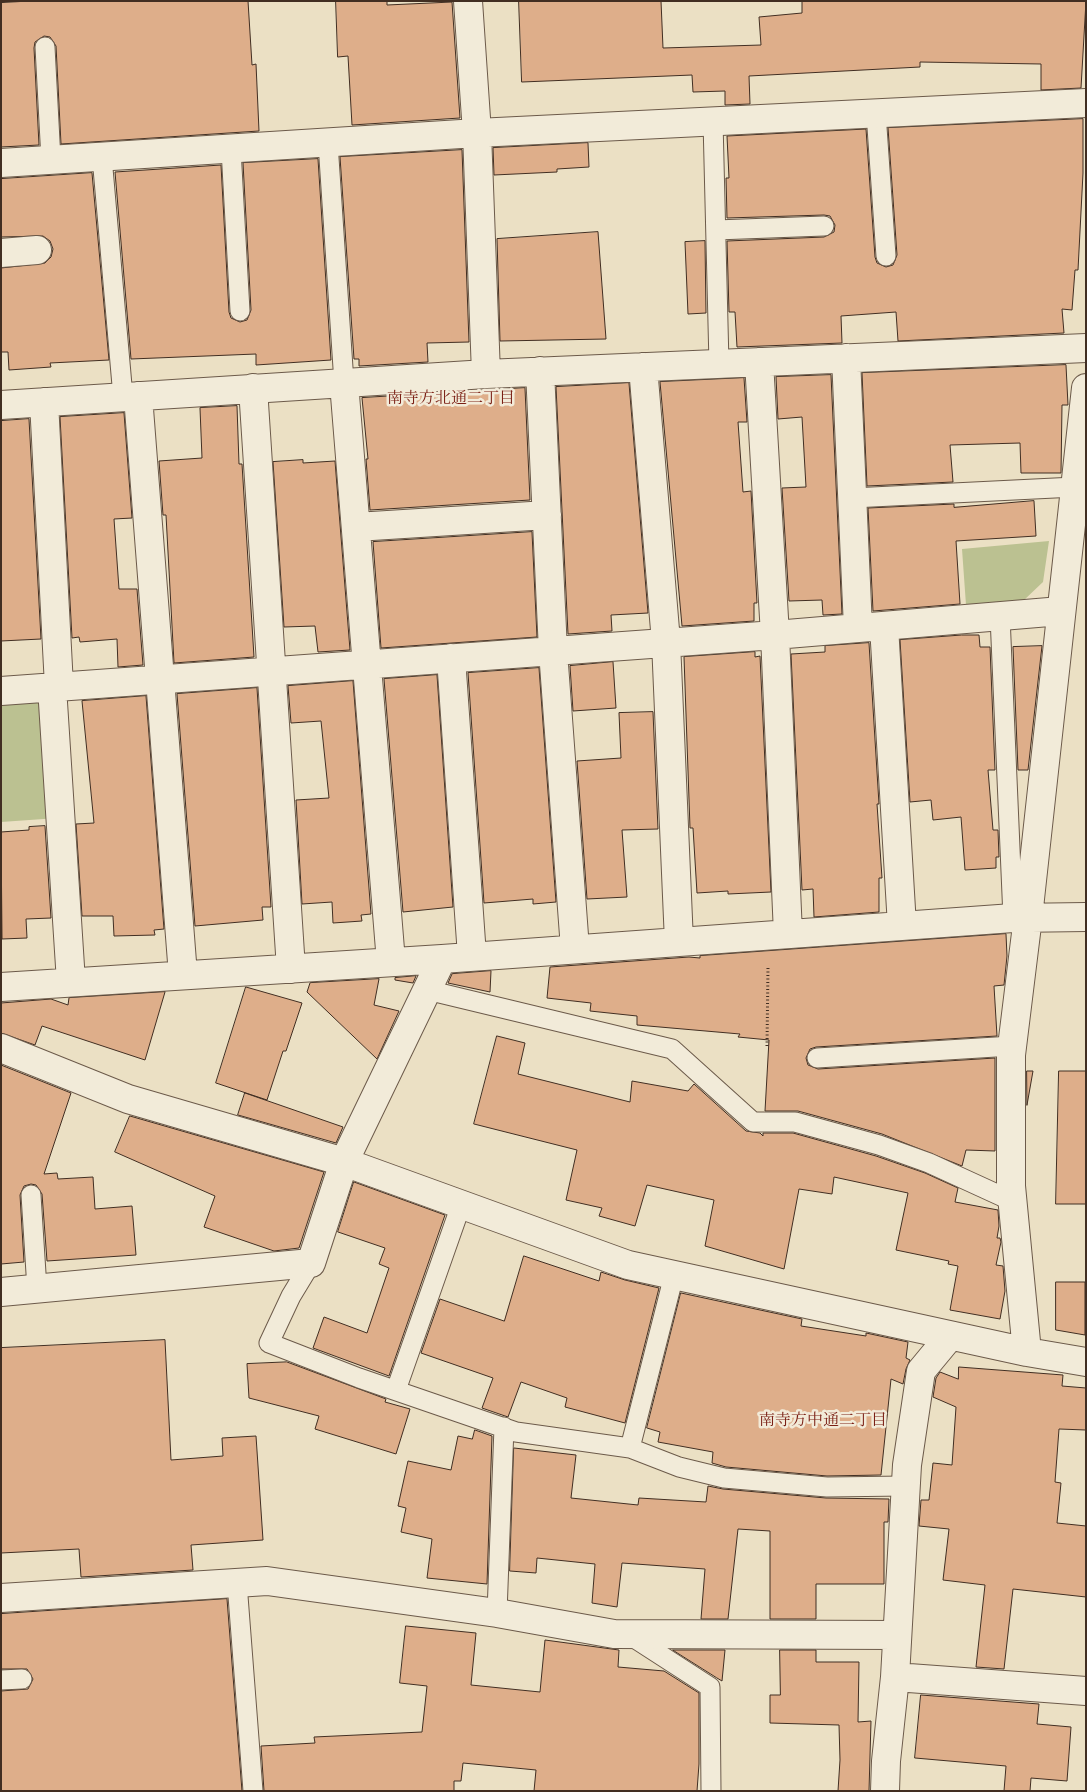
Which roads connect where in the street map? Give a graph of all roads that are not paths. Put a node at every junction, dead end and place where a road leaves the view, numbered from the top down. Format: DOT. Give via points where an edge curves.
graph roads {
  1 [pos="468,1"];
  2 [pos="45,47"];
  3 [pos="1086,103"];
  4 [pos="876,113"];
  5 [pos="713,121"];
  6 [pos="476,133"];
  7 [pos="328,142"];
  8 [pos="231,149"];
  9 [pos="102,157"];
  10 [pos="51,160"];
  11 [pos="1,163"];
  12 [pos="824,226"];
  13 [pos="716,230"];
  14 [pos="37,250"];
  15 [pos="1,253"];
  16 [pos="886,256"];
  17 [pos="240,311"];
  18 [pos="1086,348"];
  19 [pos="846,358"];
  20 [pos="759,362"];
  21 [pos="719,364"];
  22 [pos="643,367"];
  23 [pos="540,371"];
  24 [pos="486,374"];
  25 [pos="344,383"];
  26 [pos="253,388"];
  27 [pos="1086,388"];
  28 [pos="131,396"];
  29 [pos="44,402"];
  30 [pos="1,404"];
  31 [pos="1075,487"];
  32 [pos="852,498"];
  33 [pos="546,514"];
  34 [pos="356,526"];
  35 [pos="1061,611"];
  36 [pos="1000,616"];
  37 [pos="871,627"];
  38 [pos="776,635"];
  39 [pos="666,642"];
  40 [pos="553,651"];
  41 [pos="451,658"];
  42 [pos="368,664"];
  43 [pos="272,671"];
  44 [pos="162,679"];
  45 [pos="55,687"];
  46 [pos="1,691"];
  47 [pos="1086,917"];
  48 [pos="1021,918"];
  49 [pos="902,926"];
  50 [pos="778,935"];
  51 [pos="679,942"];
  52 [pos="575,949"];
  53 [pos="472,956"];
  54 [pos="442,959"];
  55 [pos="391,962"];
  56 [pos="291,969"];
  57 [pos="183,975"];
  58 [pos="71,982"];
  59 [pos="1,987"];
  60 [pos="427,990"];
  61 [pos="1012,1046"];
  62 [pos="1,1048"];
  63 [pos="817,1058"];
  64 [pos="344,1162"];
  65 [pos="31,1195"];
  66 [pos="1012,1201"];
  67 [pos="461,1205"];
  68 [pos="311,1263"];
  69 [pos="674,1275"];
  70 [pos="37,1289"];
  71 [pos="1,1292"];
  72 [pos="950,1336"];
  73 [pos="1027,1352"];
  74 [pos="1086,1362"];
  75 [pos="396,1390"];
  76 [pos="504,1427"];
  77 [pos="630,1448"];
  78 [pos="905,1486"];
  79 [pos="237,1583"];
  80 [pos="1,1598"];
  81 [pos="497,1612"];
  82 [pos="627,1634"];
  83 [pos="896,1635"];
  84 [pos="895,1676"];
  85 [pos="22,1678"];
  86 [pos="1,1680"];
  87 [pos="1086,1691"];
  88 [pos="253,1791"];
  89 [pos="710,1791"];
  90 [pos="885,1791"];
  1 -- 6 [label="street"];
  2 -- 10 [label="lane"];
  3 -- 4 [label="street"];
  4 -- 5 [label="street"];
  4 -- 16 [label="lane"];
  5 -- 6 [label="street"];
  5 -- 13 [label="lane"];
  6 -- 7 [label="street"];
  6 -- 24 [label="street"];
  7 -- 8 [label="street"];
  7 -- 25 [label="lane"];
  8 -- 9 [label="street"];
  8 -- 17 [label="lane"];
  9 -- 10 [label="street"];
  9 -- 28 [label="lane"];
  10 -- 11 [label="street"];
  12 -- 13 [label="lane"];
  13 -- 21 [label="lane"];
  14 -- 15 [label="street"];
  18 -- 19 [label="street"];
  19 -- 20 [label="street"];
  19 -- 32 [label="street"];
  20 -- 21 [label="street"];
  20 -- 38 [label="street"];
  21 -- 22 [label="street"];
  22 -- 23 [label="street"];
  22 -- 39 [label="street"];
  23 -- 24 [label="street"];
  23 -- 33 [label="street"];
  24 -- 25 [label="street"];
  25 -- 26 [label="street"];
  25 -- 34 [label="street"];
  26 -- 28 [label="street"];
  26 -- 43 [label="street"];
  27 -- 31 [label="street"];
  28 -- 29 [label="street"];
  28 -- 44 [label="street"];
  29 -- 30 [label="street"];
  29 -- 45 [label="street"];
  31 -- 32 [label="lane"];
  31 -- 35 [label="street"];
  32 -- 37 [label="street"];
  33 -- 34 [label="street"];
  33 -- 40 [label="street"];
  34 -- 42 [label="street"];
  35 -- 36 [label="street"];
  35 -- 48 [label="street"];
  36 -- 37 [label="street"];
  36 -- 48 [label="lane"];
  37 -- 38 [label="street"];
  37 -- 49 [label="street"];
  38 -- 39 [label="street"];
  38 -- 50 [label="street"];
  39 -- 40 [label="street"];
  39 -- 51 [label="street"];
  40 -- 41 [label="street"];
  40 -- 52 [label="street"];
  41 -- 42 [label="street"];
  41 -- 53 [label="street"];
  42 -- 43 [label="street"];
  42 -- 55 [label="street"];
  43 -- 44 [label="street"];
  43 -- 56 [label="street"];
  44 -- 45 [label="street"];
  44 -- 57 [label="street"];
  45 -- 46 [label="street"];
  45 -- 58 [label="street"];
  47 -- 48 [label="street"];
  48 -- 49 [label="street"];
  48 -- 61 [label="street"];
  49 -- 50 [label="street"];
  50 -- 51 [label="street"];
  51 -- 52 [label="street"];
  52 -- 53 [label="street"];
  53 -- 54 [label="street"];
  54 -- 55 [label="street"];
  54 -- 60 [label="street"];
  55 -- 56 [label="street"];
  56 -- 57 [label="street"];
  57 -- 58 [label="street"];
  58 -- 59 [label="street"];
  60 -- 64 [label="street"];
  60 -- 66 [label="lane" via="672,1049 753,1122 795,1122 879,1145 929,1163"];
  61 -- 63 [label="lane"];
  61 -- 66 [label="street"];
  62 -- 64 [label="street" via="128,1099"];
  64 -- 67 [label="street"];
  64 -- 68 [label="street"];
  65 -- 70 [label="lane"];
  66 -- 73 [label="street"];
  67 -- 69 [label="street" via="628,1265"];
  67 -- 75 [label="lane"];
  68 -- 70 [label="street"];
  68 -- 75 [label="lane" via="290,1296 269,1343"];
  69 -- 72 [label="street"];
  69 -- 77 [label="lane"];
  70 -- 71 [label="street"];
  72 -- 73 [label="street"];
  72 -- 78 [label="street" via="922,1371"];
  73 -- 74 [label="street"];
  75 -- 76 [label="lane"];
  76 -- 77 [label="lane" via="516,1432"];
  76 -- 81 [label="lane"];
  77 -- 78 [label="lane" via="679,1467 724,1478 827,1487"];
  78 -- 83 [label="street"];
  79 -- 80 [label="street"];
  79 -- 81 [label="street" via="267,1581"];
  79 -- 88 [label="lane"];
  81 -- 82 [label="street"];
  82 -- 83 [label="street"];
  82 -- 89 [label="lane" via="710,1687"];
  83 -- 84 [label="street"];
  84 -- 87 [label="street"];
  84 -- 90 [label="street"];
  85 -- 86 [label="lane"];
}
